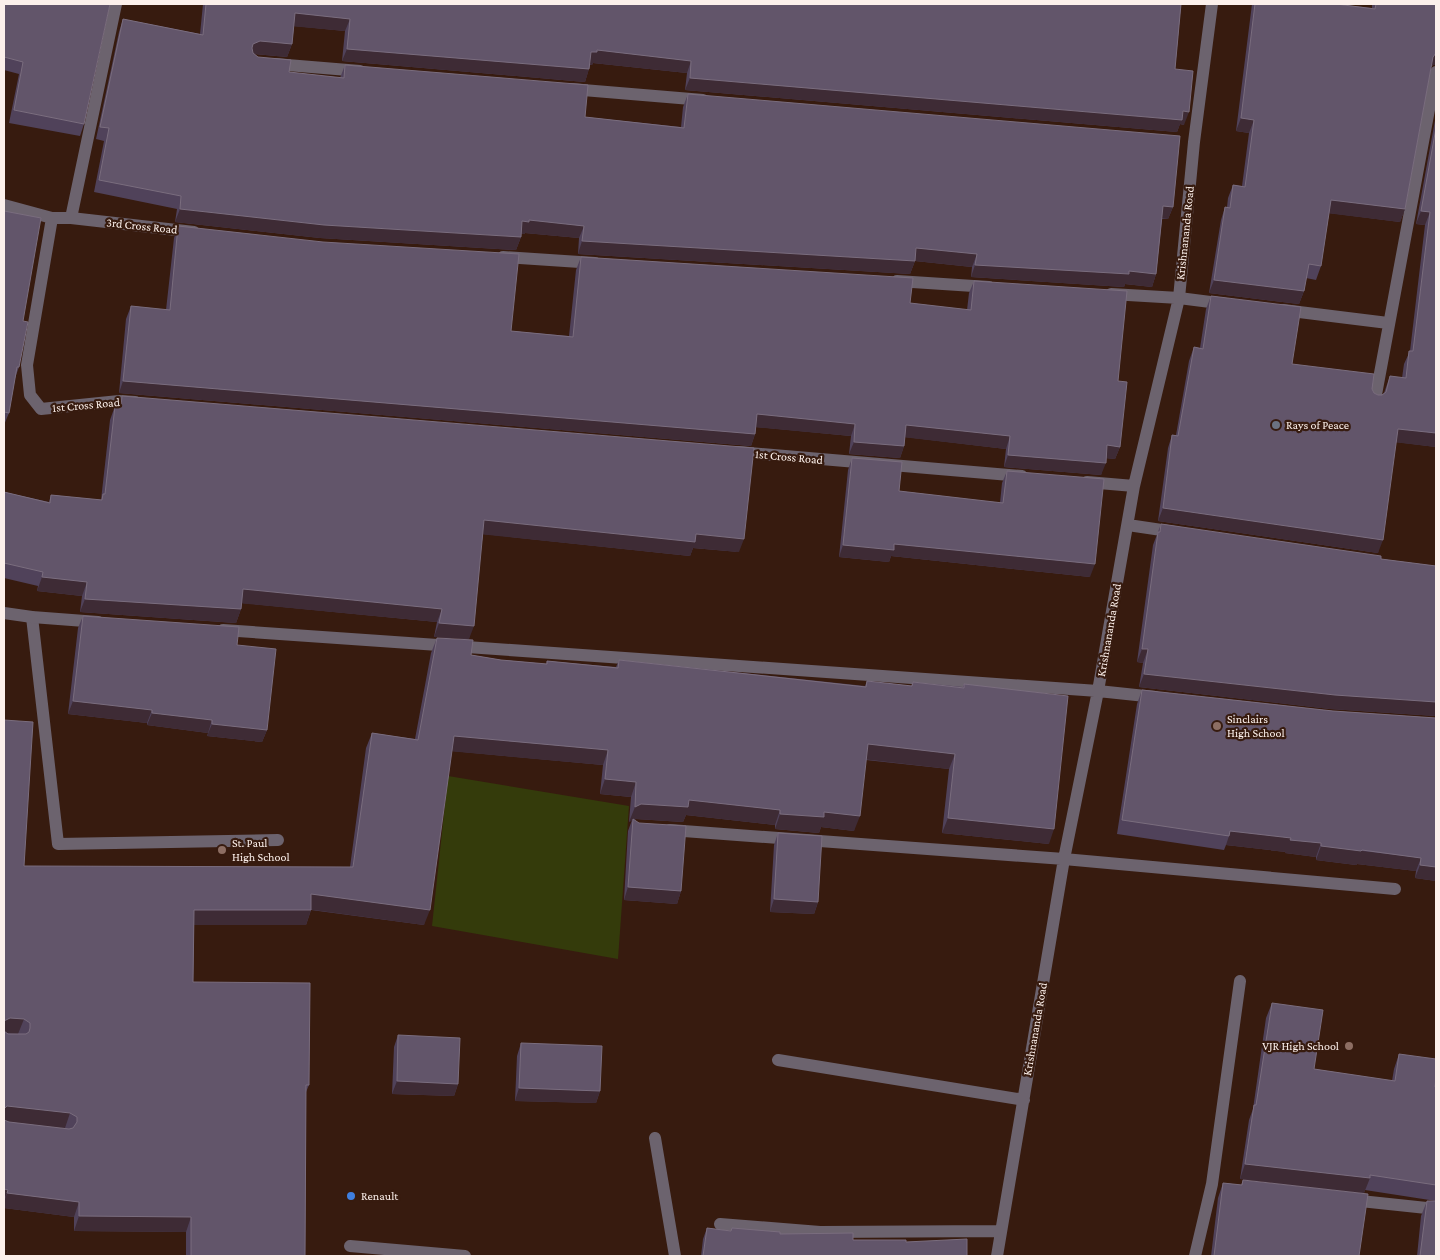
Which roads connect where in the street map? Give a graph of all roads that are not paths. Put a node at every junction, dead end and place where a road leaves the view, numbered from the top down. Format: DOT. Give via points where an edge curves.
graph roads {
  1 [pos="116,4"];
  2 [pos="1212,4"];
  3 [pos="265,63"];
  4 [pos="374,72"];
  5 [pos="1436,72"];
  6 [pos="562,88"];
  7 [pos="720,102"];
  8 [pos="4,205"];
  9 [pos="52,218"];
  10 [pos="71,218"];
  11 [pos="204,233"];
  12 [pos="487,256"];
  13 [pos="606,263"];
  14 [pos="882,280"];
  15 [pos="1001,287"];
  16 [pos="1100,293"];
  17 [pos="1179,298"];
  18 [pos="1236,305"];
  19 [pos="1274,309"];
  20 [pos="1388,323"];
  21 [pos="1375,400"];
  22 [pos="149,403"];
  23 [pos="726,452"];
  24 [pos="1035,477"];
  25 [pos="1075,481"];
  26 [pos="1134,486"];
  27 [pos="1128,525"];
  28 [pos="1186,534"];
  29 [pos="4,613"];
  30 [pos="32,617"];
  31 [pos="112,623"];
  32 [pos="212,630"];
  33 [pos="1098,690"];
  34 [pos="1165,698"];
  35 [pos="654,829"];
  36 [pos="278,840"];
  37 [pos="1064,858"];
  38 [pos="1395,890"];
  39 [pos="1240,981"];
  40 [pos="778,1060"];
  41 [pos="1024,1100"];
  42 [pos="655,1138"];
  43 [pos="1339,1198"];
  44 [pos="1436,1209"];
  45 [pos="720,1224"];
  46 [pos="1001,1230"];
  47 [pos="350,1246"];
  48 [pos="465,1256"];
  49 [pos="675,1256"];
  50 [pos="997,1256"];
  51 [pos="1195,1256"];
  1 -- 10 [label="street"];
  2 -- 17 [label="street, Krishnananda Road" via="1190,142"];
  3 -- 4 [label="street"];
  5 -- 20 [label="street"];
  6 -- 7 [label="street"];
  8 -- 9 [label="street, 3rd Cross Road"];
  9 -- 10 [label="street, 3rd Cross Road"];
  9 -- 22 [label="street, 1st Cross Road" via="27,366 30,394 41,409 119,401"];
  10 -- 11 [label="street, 3rd Cross Road"];
  12 -- 13 [label="street"];
  14 -- 15 [label="street"];
  16 -- 17 [label="street"];
  17 -- 18 [label="street"];
  17 -- 26 [label="street, Krishnananda Road"];
  19 -- 20 [label="street"];
  20 -- 21 [label="street"];
  23 -- 24 [label="street, 1st Cross Road"];
  25 -- 26 [label="street"];
  26 -- 27 [label="street, Krishnananda Road"];
  27 -- 28 [label="street"];
  27 -- 33 [label="street, Krishnananda Road"];
  29 -- 30 [label="street"];
  30 -- 31 [label="street"];
  30 -- 36 [label="street" via="58,844"];
  32 -- 33 [label="street"];
  33 -- 34 [label="street"];
  33 -- 37 [label="street, Krishnananda Road"];
  35 -- 37 [label="street"];
  37 -- 38 [label="street"];
  37 -- 41 [label="street, Krishnananda Road"];
  39 -- 51 [label="street" via="1217,1185"];
  40 -- 41 [label="street"];
  41 -- 46 [label="street, Krishnananda Road"];
  42 -- 49 [label="street"];
  43 -- 44 [label="street"];
  45 -- 46 [label="street" via="820,1232"];
  46 -- 50 [label="street, Krishnananda Road"];
  47 -- 48 [label="street"];
}
